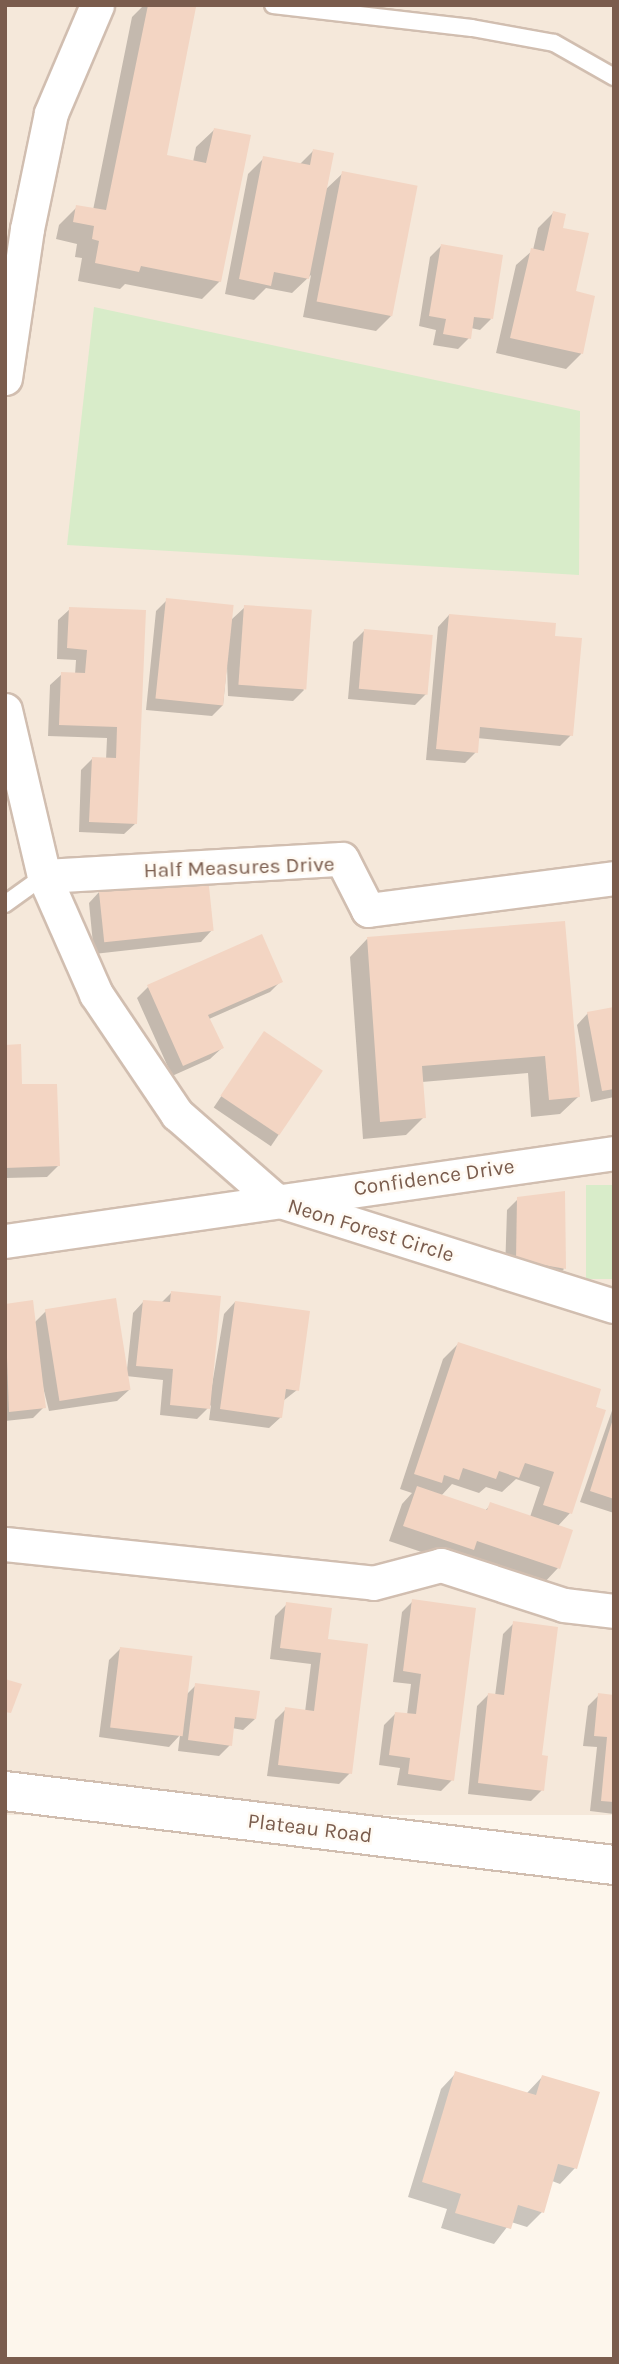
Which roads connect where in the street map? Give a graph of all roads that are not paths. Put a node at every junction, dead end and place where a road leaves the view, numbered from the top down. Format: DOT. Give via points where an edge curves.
graph roads {
  1 [pos="97,5"];
  2 [pos="273,5"];
  3 [pos="614,77"];
  4 [pos="5,378"];
  5 [pos="5,710"];
  6 [pos="44,876"];
  7 [pos="614,878"];
  8 [pos="5,904"];
  9 [pos="614,1153"];
  10 [pos="274,1199"];
  11 [pos="5,1241"];
  12 [pos="614,1306"];
  13 [pos="5,1544"];
  14 [pos="614,1611"];
  15 [pos="5,1791"];
  16 [pos="614,1865"];
  1 -- 4 [label="street" via="51,113 27,229"];
  2 -- 3 [label="lane" via="472,28 554,43"];
  5 -- 6 [label="street, Neon Forest Circle"];
  6 -- 7 [label="street, Half Measures Drive" via="342,859 368,910"];
  6 -- 8 [label="lane"];
  6 -- 10 [label="street, Neon Forest Circle" via="96,994 177,1114"];
  9 -- 10 [label="street, Confidence Drive"];
  10 -- 11 [label="street, Confidence Drive"];
  10 -- 12 [label="street, Neon Forest Circle"];
  13 -- 14 [label="street" via="373,1583 441,1565 564,1605"];
  15 -- 16 [label="street, Plateau Road"];
}
